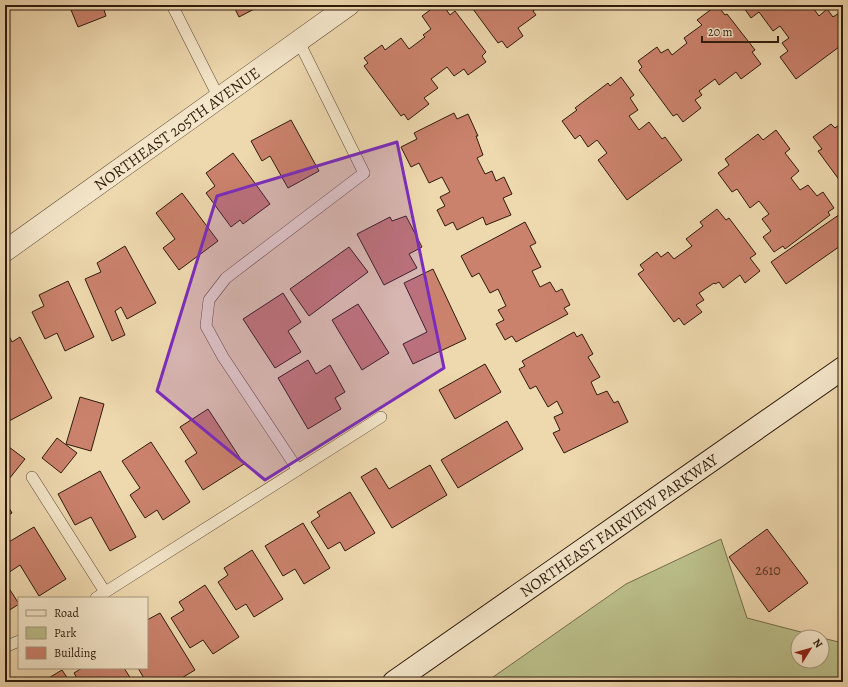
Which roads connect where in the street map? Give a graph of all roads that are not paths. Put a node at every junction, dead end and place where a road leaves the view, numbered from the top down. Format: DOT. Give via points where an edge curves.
graph roads {
  1 [pos="172,5"];
  2 [pos="349,5"];
  3 [pos="299,42"];
  4 [pos="219,98"];
  5 [pos="5,251"];
  6 [pos="843,368"];
  7 [pos="381,417"];
  8 [pos="298,470"];
  9 [pos="32,477"];
  10 [pos="100,595"];
  11 [pos="18,641"];
  12 [pos="5,647"];
  13 [pos="394,682"];
  1 -- 4 [label="lane"];
  2 -- 3 [label="street, NORTHEAST 205TH AVENUE"];
  3 -- 4 [label="street, NORTHEAST 205TH AVENUE"];
  3 -- 8 [label="lane" via="364,173 226,278 209,300 206,326 223,357"];
  4 -- 5 [label="street, NORTHEAST 205TH AVENUE"];
  6 -- 13 [label="main road, NORTHEAST FAIRVIEW PARKWAY"];
  7 -- 8 [label="lane"];
  8 -- 10 [label="lane"];
  9 -- 10 [label="lane"];
  11 -- 12 [label="lane"];
}
